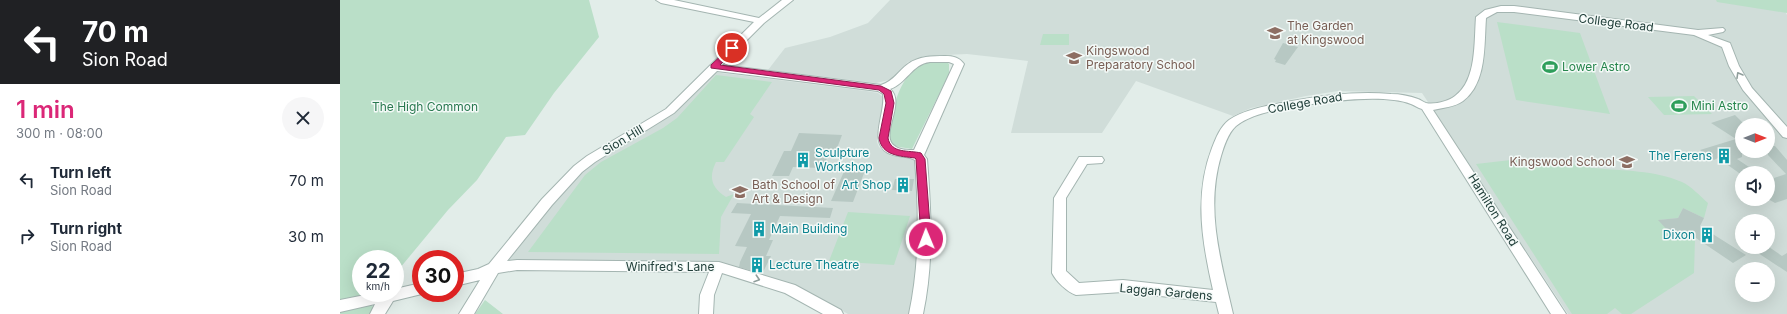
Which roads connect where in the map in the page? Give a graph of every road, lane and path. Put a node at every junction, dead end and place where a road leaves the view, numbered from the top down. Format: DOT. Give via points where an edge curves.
graph roads {
  1 [pos="660,0"];
  2 [pos="788,0"];
  3 [pos="761,21"];
  4 [pos="1720,30"];
  5 [pos="1698,33"];
  6 [pos="713,67"];
  7 [pos="881,88"];
  8 [pos="1426,107"];
  9 [pos="1787,134"];
  10 [pos="918,155"];
  11 [pos="1098,160"];
  12 [pos="720,267"];
  13 [pos="491,270"];
  14 [pos="464,278"];
  15 [pos="1222,297"];
  16 [pos="359,302"];
  17 [pos="384,302"];
  18 [pos="340,306"];
  19 [pos="377,314"];
  20 [pos="466,314"];
  21 [pos="706,314"];
  22 [pos="836,314"];
  23 [pos="916,314"];
  24 [pos="1226,314"];
  25 [pos="1559,314"];
  1 -- 3 [label="street"];
  2 -- 3 [label="street, Sion Hill"];
  3 -- 6 [label="street, Sion Hill"];
  4 -- 5 [label="street, College Road"];
  5 -- 8 [label="street, College Road" via="1514,9 1487,12 1481,18 1477,64 1470,89 1458,100"];
  9 -- 5 [label="street, College Road, one-way" via="1748,90 1734,66 1726,45"];
  6 -- 7 [label="street"];
  6 -- 13 [label="street, Sion Hill" via="670,111 591,159 564,182"];
  7 -- 10 [label="street" via="888,93 890,103 884,142 896,152"];
  7 -- 10 [label="street" via="897,83 915,64 924,60 952,59 959,64"];
  8 -- 15 [label="street, College Road" via="1415,101 1392,97 1349,96 1262,111 1233,123 1222,136 1208,186 1207,223 1212,260"];
  8 -- 25 [label="street, Hamilton Road"];
  10 -- 23 [label="street" via="921,159 926,239"];
  11 -- 15 [label="street, Laggan Gardens" via="1083,160 1060,198 1059,273 1076,289 1123,286"];
  12 -- 13 [label="street, Winifred's Lane" via="517,265"];
  12 -- 21 [label="street" via="707,292"];
  12 -- 22 [label="street, Winifred's Lane, one-way" via="790,289"];
  13 -- 14 [label="street, Winifred's Lane"];
  13 -- 20 [label="street, Sion Hill" via="492,274"];
  15 -- 24 [label="street, College Road"];
  16 -- 18 [label="street"];
  17 -- 19 [label="street"];
}
